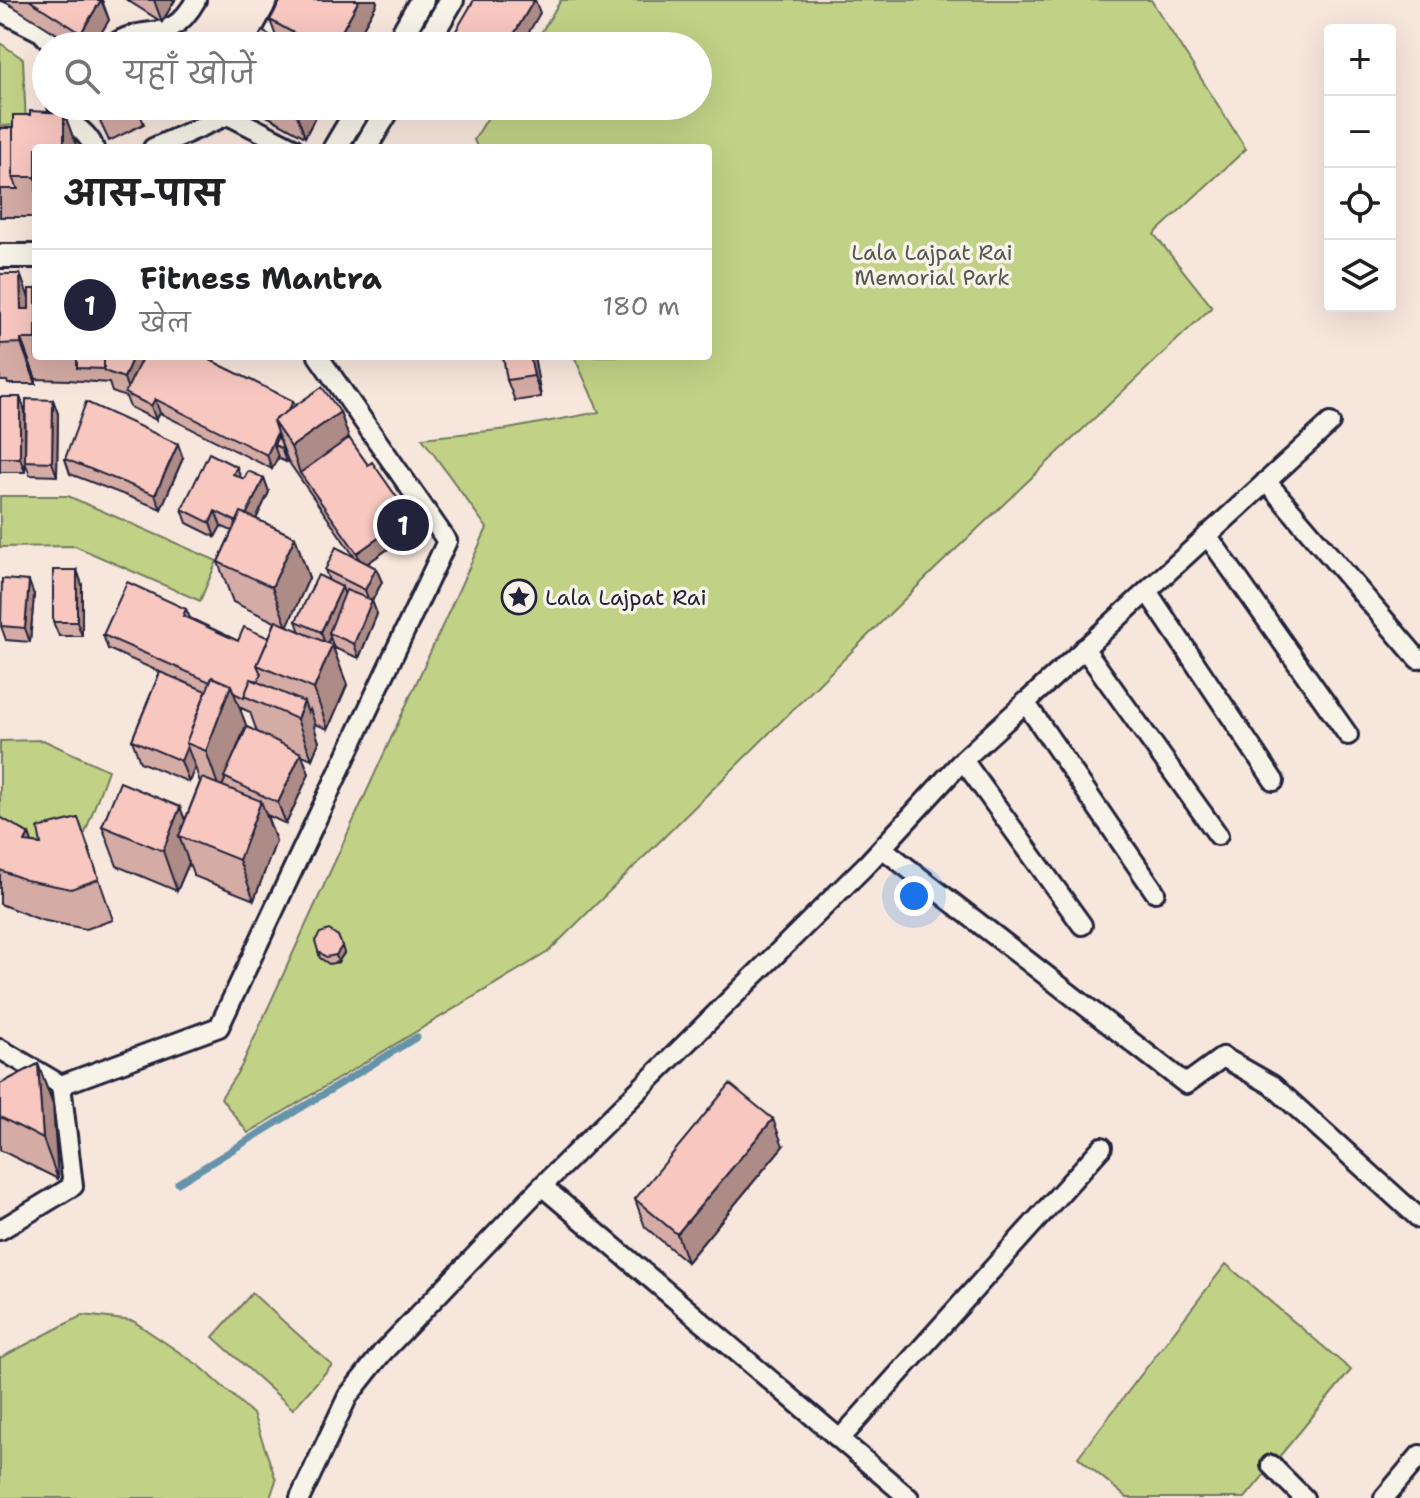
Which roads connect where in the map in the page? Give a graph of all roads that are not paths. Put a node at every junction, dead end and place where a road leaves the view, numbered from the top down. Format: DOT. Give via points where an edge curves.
graph roads {
  1 [pos="196,0"];
  2 [pos="292,0"];
  3 [pos="422,0"];
  4 [pos="452,0"];
  5 [pos="0,11"];
  6 [pos="41,32"];
  7 [pos="134,32"];
  8 [pos="162,32"];
  9 [pos="162,32"];
  10 [pos="275,32"];
  11 [pos="404,32"];
  12 [pos="433,32"];
  13 [pos="68,120"];
  14 [pos="212,120"];
  15 [pos="246,120"];
  16 [pos="352,120"];
  17 [pos="382,120"];
  18 [pos="93,144"];
  19 [pos="161,144"];
  20 [pos="286,144"];
  21 [pos="337,144"];
  22 [pos="367,144"];
  23 [pos="0,256"];
  24 [pos="32,256"];
  25 [pos="321,360"];
  26 [pos="1330,423"];
  27 [pos="1266,481"];
  28 [pos="1207,535"];
  29 [pos="1147,591"];
  30 [pos="1084,648"];
  31 [pos="1418,659"];
  32 [pos="1025,702"];
  33 [pos="1348,735"];
  34 [pos="963,760"];
  35 [pos="1274,781"];
  36 [pos="1218,835"];
  37 [pos="882,848"];
  38 [pos="1155,892"];
  39 [pos="1082,925"];
  40 [pos="0,1049"];
  41 [pos="61,1085"];
  42 [pos="1102,1147"];
  43 [pos="542,1186"];
  44 [pos="1420,1219"];
  45 [pos="0,1230"];
  46 [pos="840,1439"];
  47 [pos="1420,1455"];
  48 [pos="1271,1465"];
  49 [pos="300,1498"];
  50 [pos="909,1498"];
  51 [pos="1304,1498"];
  52 [pos="1384,1498"];
  1 -- 8 [label="street" via="173,28"];
  2 -- 10 [label="street"];
  3 -- 11 [label="street"];
  4 -- 12 [label="street"];
  5 -- 6 [label="street"];
  7 -- 9 [label="street"];
  13 -- 18 [label="street"];
  14 -- 19 [label="street"];
  15 -- 20 [label="street"];
  16 -- 21 [label="street"];
  17 -- 22 [label="street"];
  23 -- 24 [label="street"];
  25 -- 41 [label="street" via="447,541 219,1027"];
  26 -- 27 [label="street"];
  27 -- 28 [label="street"];
  27 -- 31 [label="street"];
  28 -- 29 [label="street"];
  28 -- 33 [label="street"];
  29 -- 30 [label="street"];
  29 -- 35 [label="street"];
  30 -- 32 [label="street"];
  30 -- 36 [label="street"];
  32 -- 34 [label="street"];
  32 -- 38 [label="street"];
  34 -- 37 [label="street"];
  34 -- 39 [label="street"];
  37 -- 43 [label="street"];
  37 -- 44 [label="street" via="1186,1084 1223,1057 1272,1085"];
  40 -- 41 [label="street"];
  41 -- 45 [label="street" via="73,1186"];
  42 -- 46 [label="street"];
  43 -- 46 [label="street"];
  43 -- 49 [label="street" via="382,1353 348,1396"];
  46 -- 50 [label="street"];
  47 -- 52 [label="street"];
  48 -- 51 [label="street"];
}
